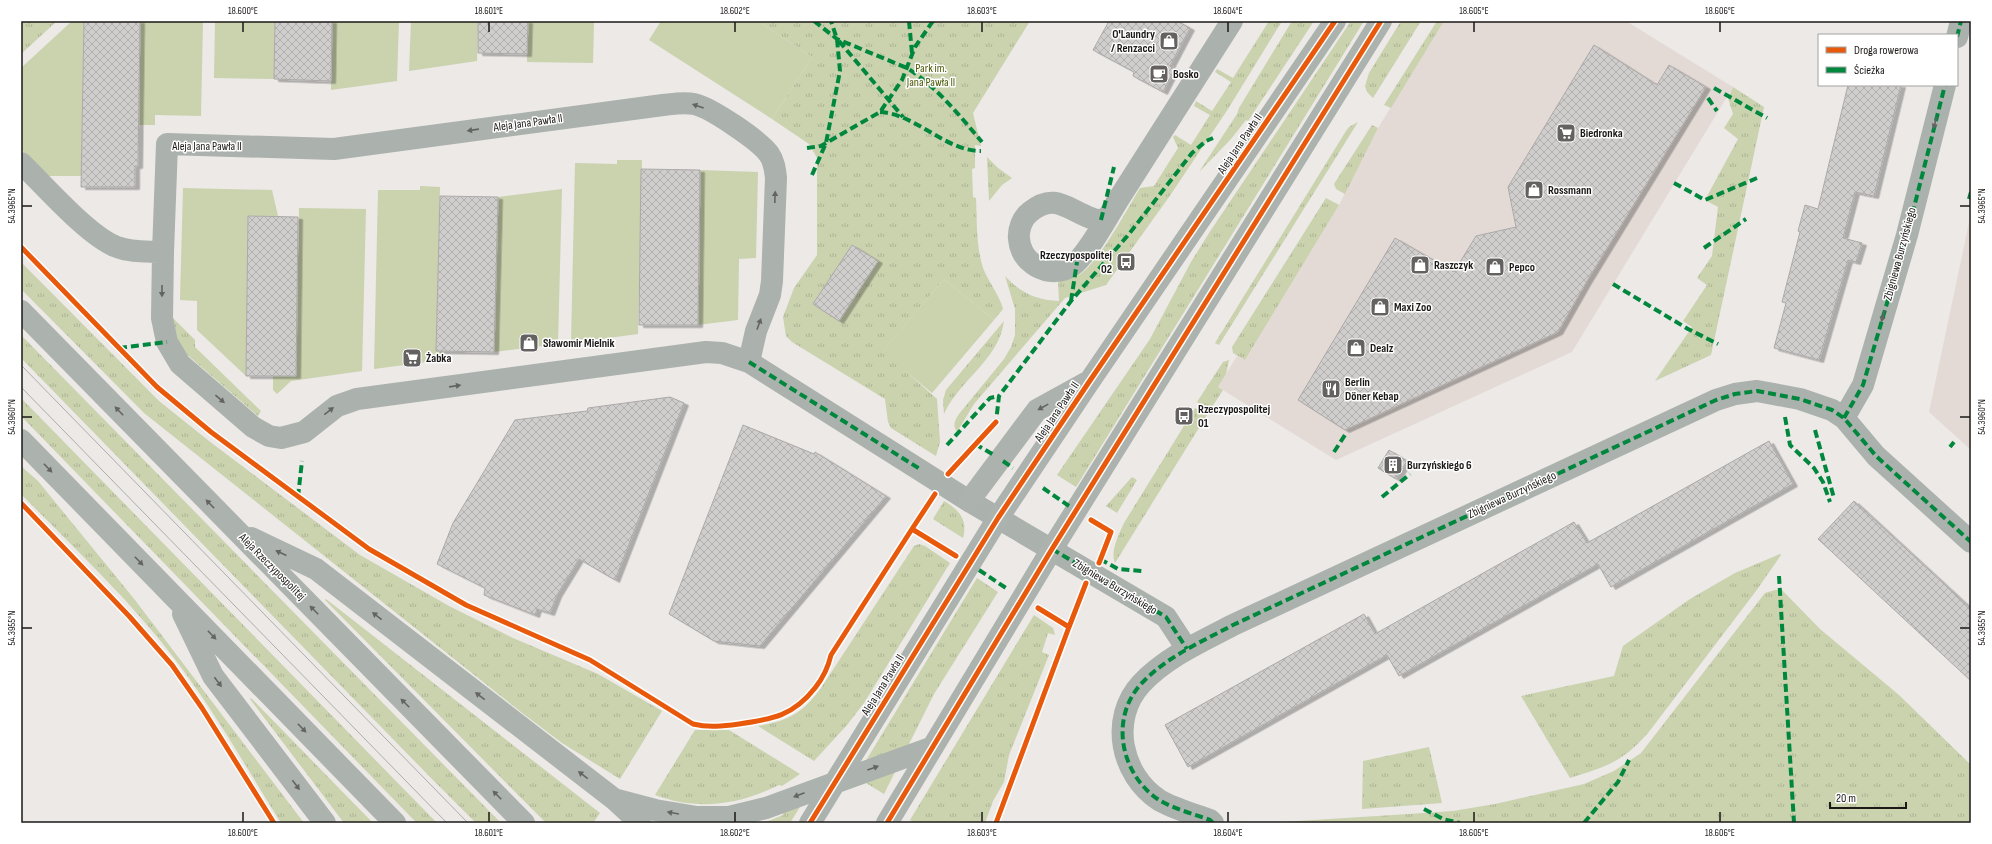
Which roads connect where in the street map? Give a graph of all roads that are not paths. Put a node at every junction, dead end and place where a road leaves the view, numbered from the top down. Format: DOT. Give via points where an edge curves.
graph roads {
  1 [pos="1232,21"];
  2 [pos="1335,21"];
  3 [pos="1381,21"];
  4 [pos="1961,21"];
  5 [pos="1958,34"];
  6 [pos="1945,86"];
  7 [pos="21,162"];
  8 [pos="1106,221"];
  9 [pos="163,252"];
  10 [pos="21,311"];
  11 [pos="749,362"];
  12 [pos="1089,382"];
  13 [pos="1844,418"];
  14 [pos="21,440"];
  15 [pos="969,500"];
  16 [pos="998,518"];
  17 [pos="237,532"];
  18 [pos="1971,542"];
  19 [pos="1052,549"];
  20 [pos="175,597"];
  21 [pos="1187,649"];
  22 [pos="933,746"];
  23 [pos="836,781"];
  24 [pos="614,799"];
  25 [pos="325,823"];
  26 [pos="394,823"];
  27 [pos="524,823"];
  28 [pos="640,823"];
  29 [pos="810,823"];
  30 [pos="887,823"];
  31 [pos="1213,823"];
  1 -- 8 [label="street"];
  2 -- 12 [label="main road, Aleja Jana Pawła II"];
  3 -- 19 [label="main road"];
  4 -- 5 [label="street"];
  6 -- 13 [label="street, Zbigniewa Burzyńskiego, one-way" via="1907,235 1862,385"];
  7 -- 9 [label="street" via="80,221 116,247 129,251"];
  9 -- 11 [label="street, Aleja Jana Pawła II, one-way" via="162,318 167,342 180,364 253,427 269,436 281,438 304,432 337,406 356,399 706,352 722,353"];
  11 -- 9 [label="street, Aleja Jana Pawła II, one-way" via="756,331 770,296 772,281 776,178 774,164 770,155 756,141 695,104 663,105 334,149 167,144"];
  17 -- 10 [label="main road, Aleja Rzeczypospolitej, one-way"];
  11 -- 15 [label="street, Aleja Jana Pawła II"];
  12 -- 15 [label="main road, one-way" via="1036,410"];
  12 -- 16 [label="main road, Aleja Jana Pawła II"];
  13 -- 18 [label="street, Zbigniewa Burzyńskiego" via="1876,456"];
  13 -- 21 [label="street, Zbigniewa Burzyńskiego" via="1818,404 1757,391 1716,400"];
  14 -- 20 [label="main road, one-way"];
  15 -- 16 [label="street, Aleja Jana Pawła II"];
  16 -- 19 [label="street, Zbigniewa Burzyńskiego"];
  16 -- 23 [label="main road, Aleja Jana Pawła II"];
  24 -- 17 [label="main road, one-way" via="316,569"];
  27 -- 17 [label="main road, Aleja Rzeczypospolitej, one-way"];
  19 -- 21 [label="street, Zbigniewa Burzyńskiego" via="1166,617"];
  19 -- 22 [label="main road"];
  20 -- 25 [label="main road, one-way" via="214,676"];
  20 -- 26 [label="main road, one-way"];
  21 -- 31 [label="street, Zbigniewa Burzyńskiego" via="1152,674 1137,689 1122,723 1123,736 1132,772 1148,791 1161,800"];
  23 -- 22 [label="main road, one-way"];
  22 -- 30 [label="main road"];
  23 -- 24 [label="main road, one-way" via="766,808 729,816 697,817 655,810"];
  23 -- 29 [label="main road, Aleja Jana Pawła II"];
  24 -- 28 [label="main road"];
}
